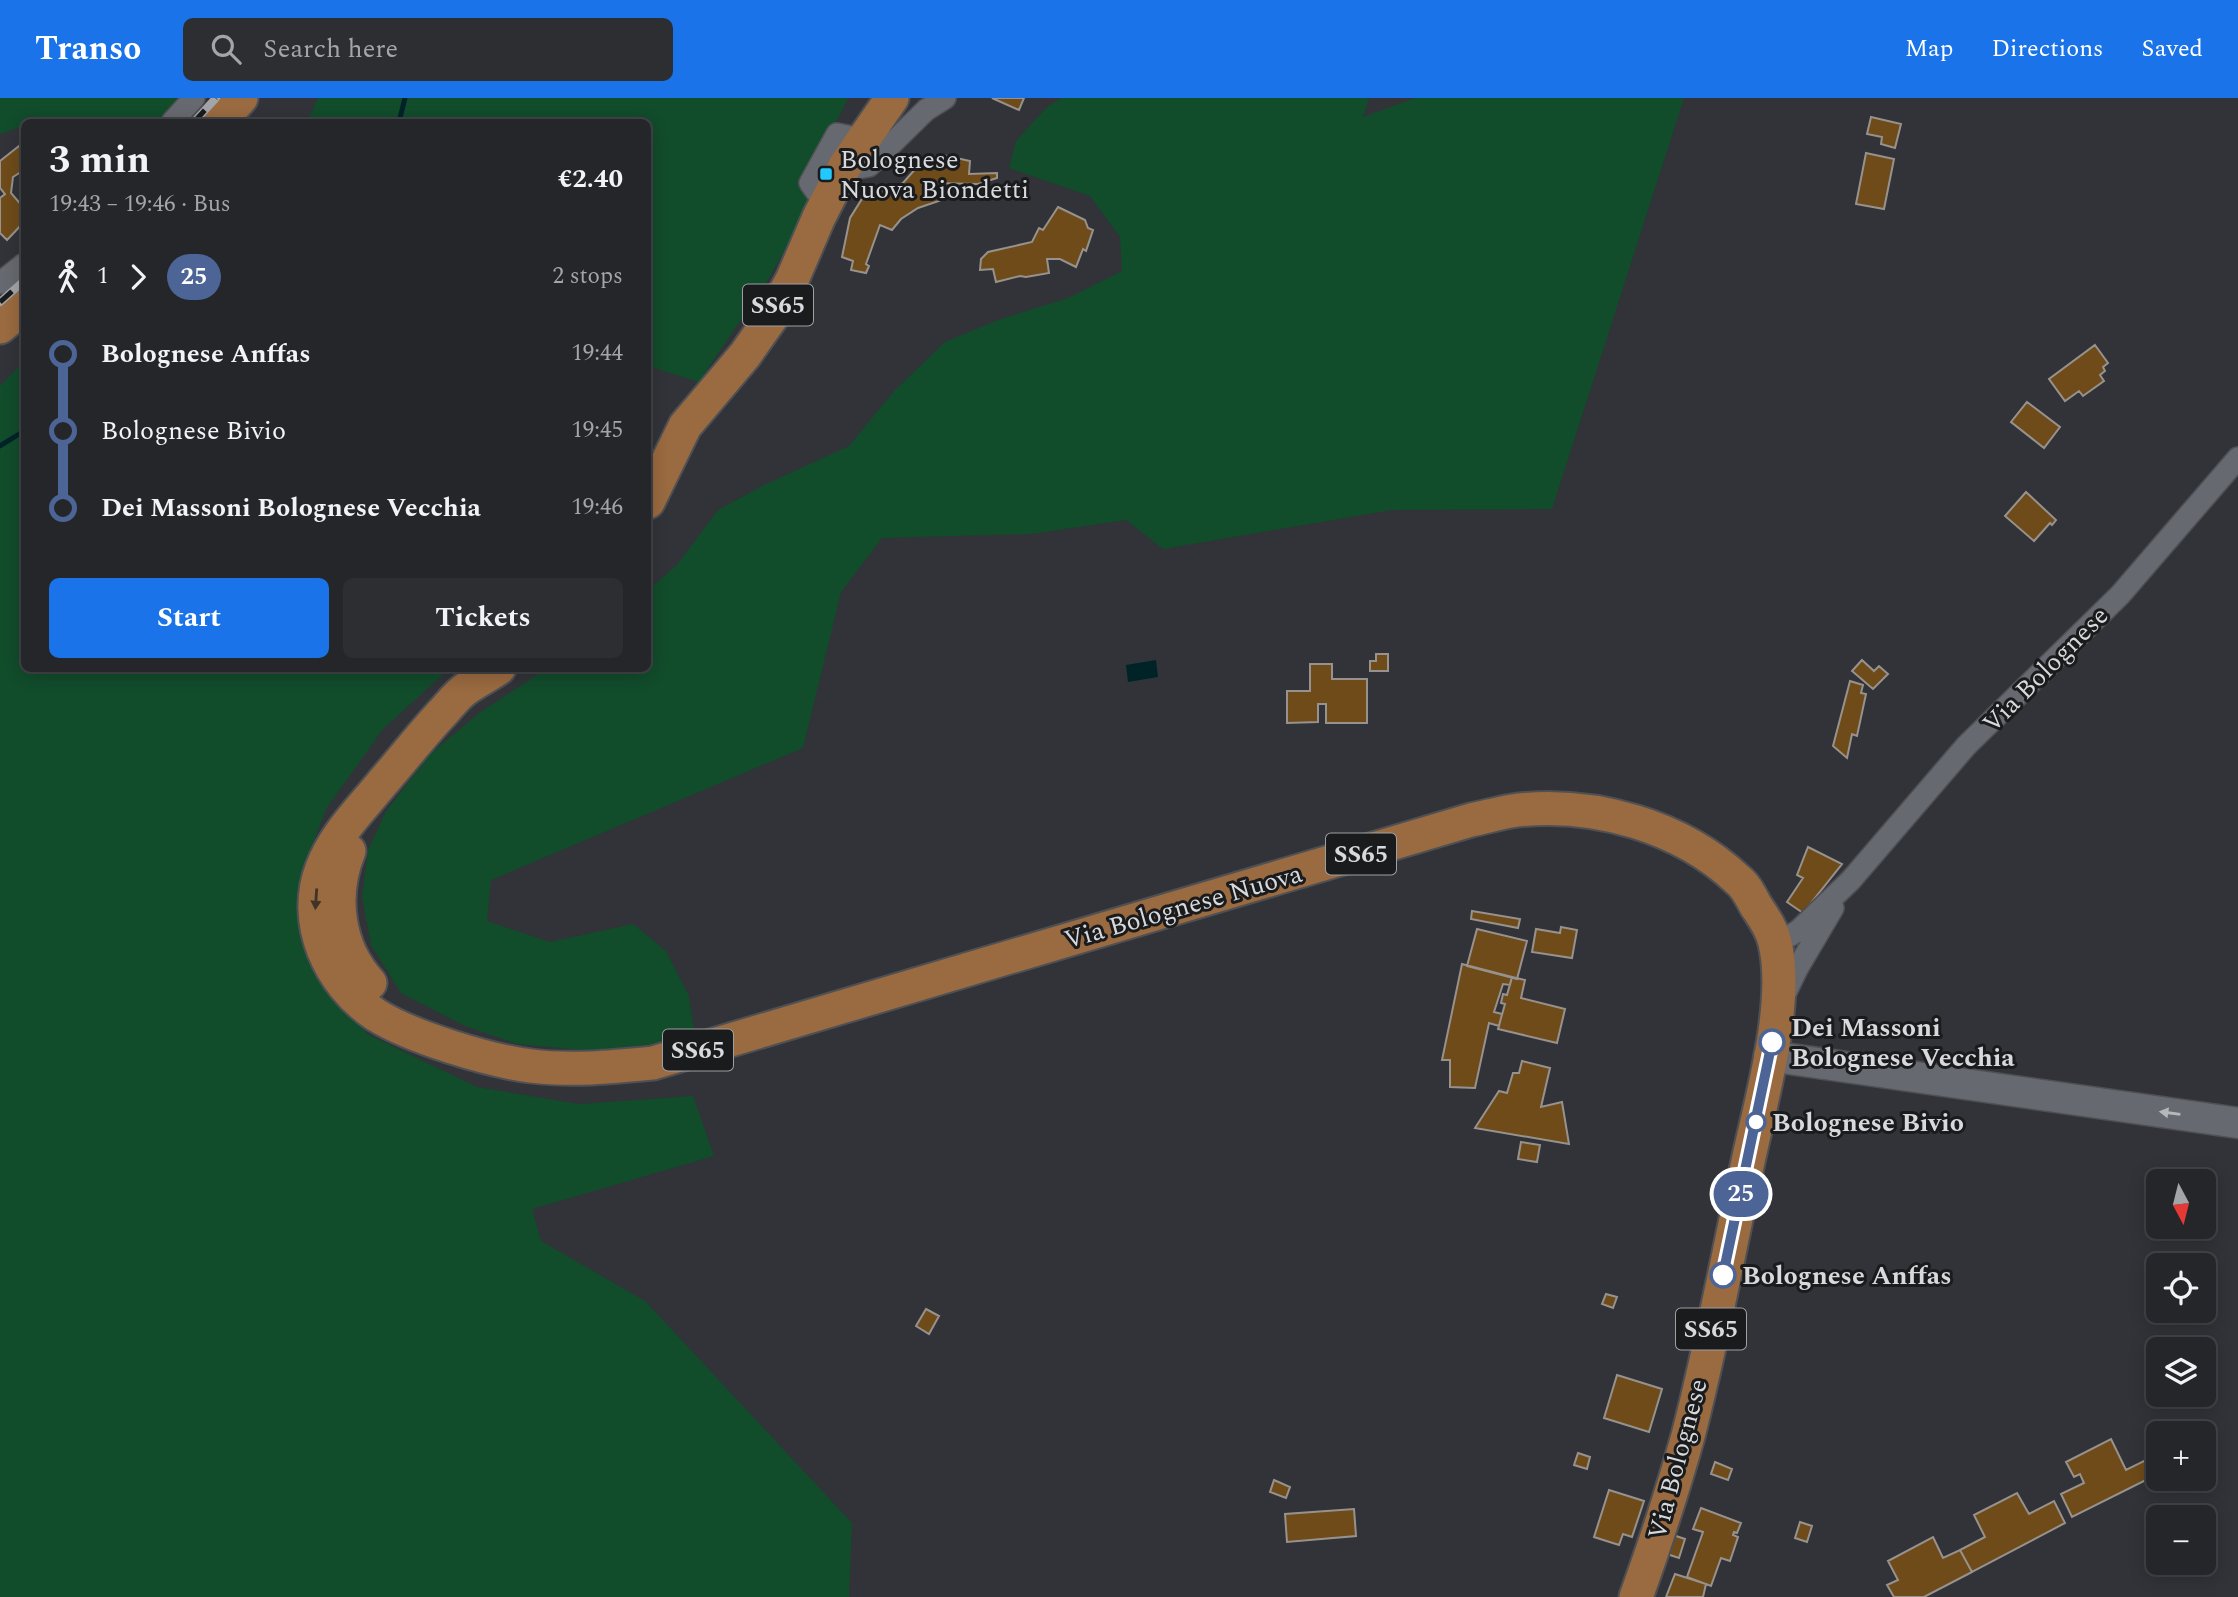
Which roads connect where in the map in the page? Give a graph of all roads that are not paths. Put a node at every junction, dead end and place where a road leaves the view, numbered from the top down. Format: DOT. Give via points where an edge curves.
graph roads {
  1 [pos="194,98"];
  2 [pos="240,98"];
  3 [pos="892,98"];
  4 [pos="945,98"];
  5 [pos="175,119"];
  6 [pos="222,119"];
  7 [pos="853,153"];
  8 [pos="21,266"];
  9 [pos="0,283"];
  10 [pos="21,310"];
  11 [pos="0,327"];
  12 [pos="2238,458"];
  13 [pos="651,496"];
  14 [pos="493,672"];
  15 [pos="1851,880"];
  16 [pos="1782,938"];
  17 [pos="1805,955"];
  18 [pos="1778,1009"];
  19 [pos="1769,1056"];
  20 [pos="2238,1124"];
  21 [pos="1636,1597"];
  1 -- 5 [label="street"];
  2 -- 6 [label="main road"];
  3 -- 7 [label="main road, SS65"];
  4 -- 7 [label="street" via="926,110 869,166 858,168"];
  7 -- 13 [label="main road, SS65" via="771,318 685,426"];
  8 -- 9 [label="street"];
  10 -- 11 [label="main road"];
  12 -- 15 [label="street, Via Bolognese" via="2120,595 1966,746"];
  14 -- 16 [label="main road, Via Bolognese Nuova / SS65" via="465,689 401,761 344,864 340,919 359,971 381,996 481,1055 530,1066 653,1063 1517,810 1599,814 1673,835 1740,881"];
  15 -- 16 [label="street, Via Bolognese" via="1805,924"];
  15 -- 17 [label="street, Via Bolognese"];
  16 -- 17 [label="street"];
  16 -- 18 [label="main road, Via Bolognese Nuova / SS65"];
  17 -- 18 [label="street, Via Bolognese"];
  18 -- 19 [label="main road, Via Bolognese / SS65"];
  20 -- 19 [label="street, one-way"];
  19 -- 21 [label="main road, Via Bolognese / SS65" via="1688,1435"];
}
